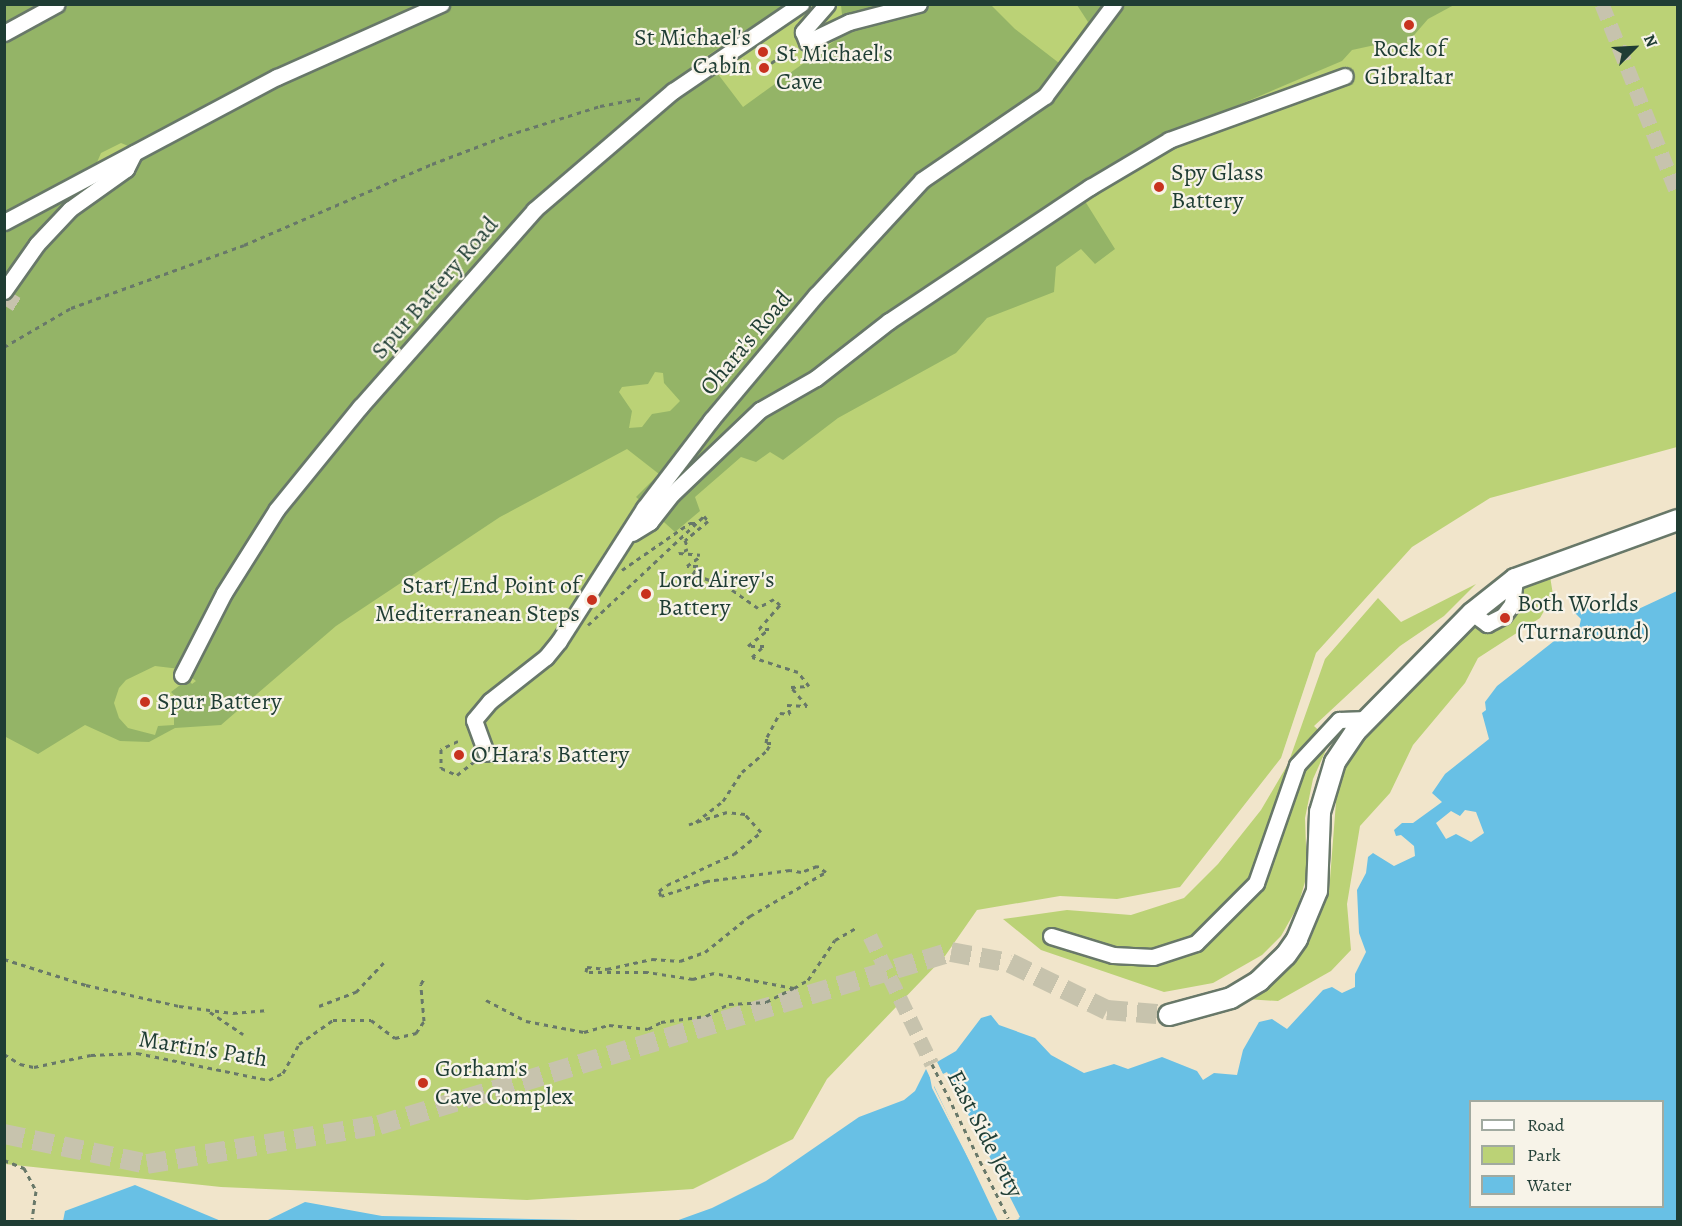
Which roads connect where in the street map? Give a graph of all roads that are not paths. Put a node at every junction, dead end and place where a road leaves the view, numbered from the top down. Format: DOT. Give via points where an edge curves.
graph roads {
  1 [pos="57,4"];
  2 [pos="441,4"];
  3 [pos="801,4"];
  4 [pos="827,4"];
  5 [pos="919,4"];
  6 [pos="1114,4"];
  7 [pos="4,33"];
  8 [pos="1345,76"];
  9 [pos="134,153"];
  10 [pos="4,222"];
  11 [pos="4,291"];
  12 [pos="1677,520"];
  13 [pos="630,535"];
  14 [pos="182,675"];
  15 [pos="1367,720"];
  16 [pos="486,753"];
  17 [pos="1051,936"];
  18 [pos="1169,1015"];
  1 -- 7 [label="street"];
  2 -- 9 [label="street" via="277,77"];
  3 -- 14 [label="street, Spur Battery Road" via="673,91 534,210 360,407 277,509 224,593"];
  4 -- 5 [label="street" via="803,32 810,43 849,22"];
  6 -- 13 [label="street, Ohara's Road" via="1044,96 946,161 884,220 711,420 644,508"];
  8 -- 13 [label="street" via="1169,140 1090,187 889,321 816,378 760,410 672,494 650,522"];
  9 -- 10 [label="street"];
  9 -- 11 [label="street" via="126,169 70,209 37,244"];
  12 -- 15 [label="main road" via="1515,579 1472,613"];
  13 -- 16 [label="street, Ohara's Road" via="546,657 490,701 474,720"];
  15 -- 17 [label="street" via="1339,720 1297,765 1256,883 1196,943 1143,956 1113,955"];
  15 -- 18 [label="main road" via="1348,741 1329,775 1319,820 1317,891 1292,948 1242,993 1216,1005"];
}
